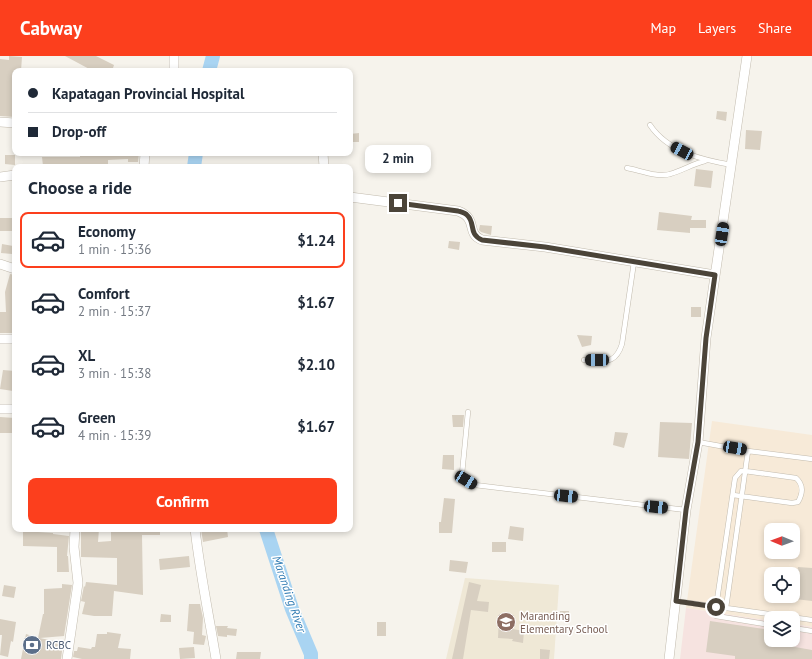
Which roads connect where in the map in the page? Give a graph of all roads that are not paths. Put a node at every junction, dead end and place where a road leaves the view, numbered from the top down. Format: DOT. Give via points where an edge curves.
graph roads {
  1 [pos="174,56"];
  2 [pos="747,56"];
  3 [pos="174,68"];
  4 [pos="0,122"];
  5 [pos="12,122"];
  6 [pos="650,125"];
  7 [pos="705,161"];
  8 [pos="732,165"];
  9 [pos="627,168"];
  10 [pos="12,175"];
  11 [pos="0,177"];
  12 [pos="353,197"];
  13 [pos="634,262"];
  14 [pos="0,264"];
  15 [pos="12,269"];
  16 [pos="715,275"];
  17 [pos="0,339"];
  18 [pos="12,339"];
  19 [pos="584,360"];
  20 [pos="0,409"];
  21 [pos="12,409"];
  22 [pos="468,412"];
  23 [pos="698,442"];
  24 [pos="748,451"];
  25 [pos="812,459"];
  26 [pos="746,471"];
  27 [pos="733,495"];
  28 [pos="742,497"];
  29 [pos="686,510"];
  30 [pos="75,532"];
  31 [pos="195,532"];
  32 [pos="676,601"];
  33 [pos="716,607"];
  34 [pos="726,608"];
  35 [pos="716,616"];
  36 [pos="812,620"];
  37 [pos="764,624"];
  38 [pos="800,629"];
  39 [pos="812,631"];
  40 [pos="67,659"];
  41 [pos="216,659"];
  42 [pos="669,659"];
  1 -- 3 [label="street"];
  2 -- 8 [label="street"];
  4 -- 5 [label="street"];
  6 -- 7 [label="lane" via="665,142"];
  7 -- 8 [label="lane"];
  7 -- 9 [label="lane" via="663,175"];
  8 -- 16 [label="street"];
  10 -- 11 [label="street"];
  12 -- 13 [label="street" via="458,211 467,215 474,234 482,240 510,242"];
  13 -- 16 [label="street"];
  13 -- 19 [label="lane" via="619,354 610,360"];
  14 -- 15 [label="street"];
  16 -- 23 [label="street" via="706,338"];
  17 -- 18 [label="street"];
  20 -- 21 [label="street"];
  22 -- 29 [label="lane" via="462,474 475,486"];
  23 -- 24 [label="lane"];
  23 -- 29 [label="street"];
  24 -- 25 [label="lane"];
  24 -- 26 [label="lane"];
  26 -- 27 [label="lane" via="741,471 736,478"];
  26 -- 28 [label="lane"];
  26 -- 28 [label="lane" via="796,478 803,487 798,502 792,503"];
  27 -- 28 [label="lane"];
  27 -- 33 [label="lane"];
  28 -- 34 [label="lane"];
  29 -- 32 [label="street"];
  30 -- 40 [label="street" via="78,582"];
  31 -- 41 [label="street"];
  32 -- 33 [label="lane"];
  32 -- 42 [label="street"];
  33 -- 34 [label="lane"];
  34 -- 36 [label="lane"];
  35 -- 37 [label="lane"];
  38 -- 39 [label="lane"];
}
